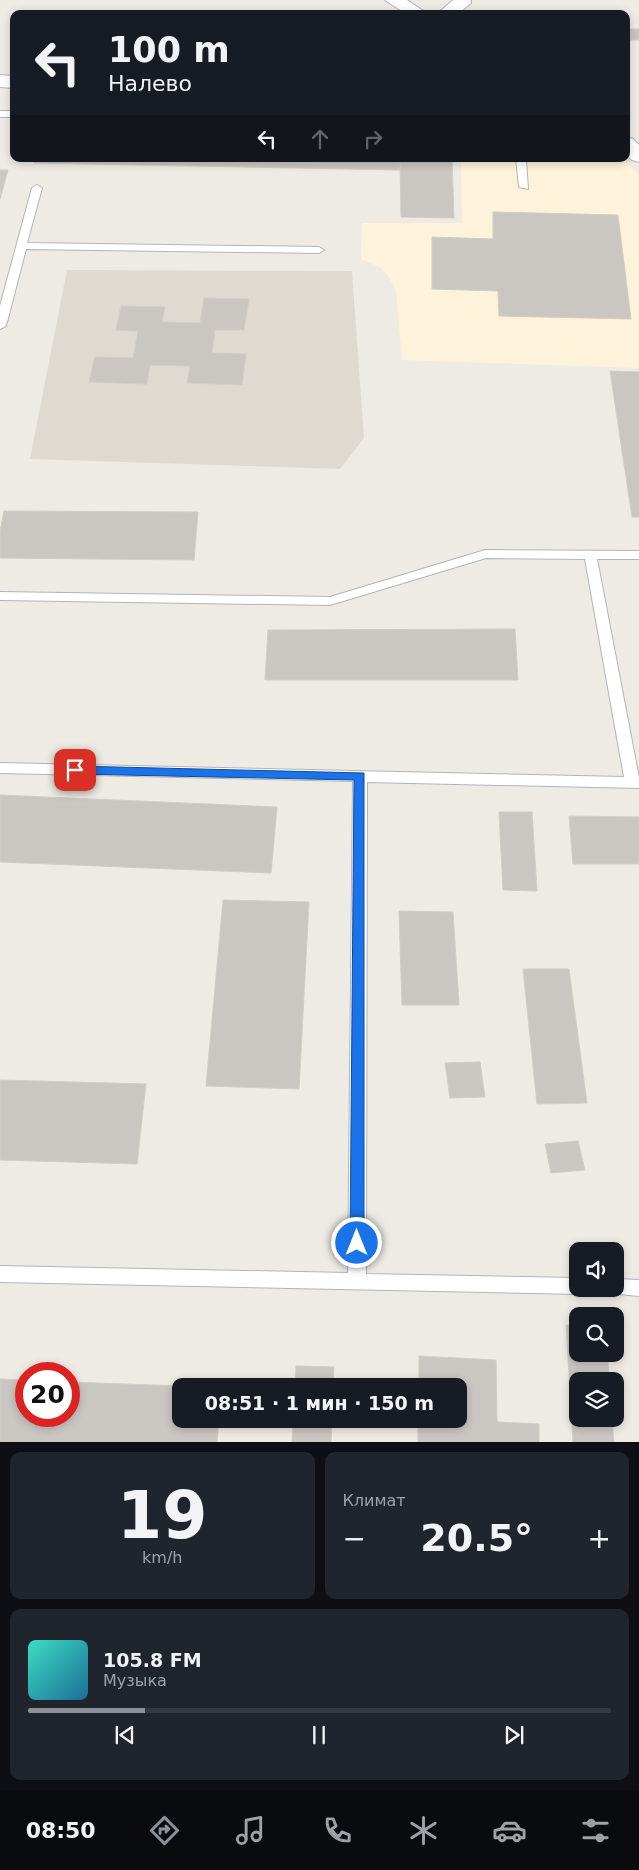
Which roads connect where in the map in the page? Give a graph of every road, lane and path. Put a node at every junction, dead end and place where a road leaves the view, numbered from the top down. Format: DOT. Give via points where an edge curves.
graph roads {
  1 [pos="394,0"];
  2 [pos="462,0"];
  3 [pos="412,10"];
  4 [pos="452,10"];
  5 [pos="521,162"];
  6 [pos="524,187"];
  7 [pos="37,188"];
  8 [pos="21,246"];
  9 [pos="319,250"];
  10 [pos="5,287"];
  11 [pos="0,326"];
  12 [pos="590,554"];
  13 [pos="639,555"];
  14 [pos="0,596"];
  15 [pos="0,768"];
  16 [pos="360,776"];
  17 [pos="636,783"];
  18 [pos="0,1274"];
  19 [pos="357,1282"];
  20 [pos="569,1286"];
  21 [pos="624,1287"];
  22 [pos="639,1288"];
  1 -- 3 [label="street"];
  2 -- 4 [label="street"];
  5 -- 6 [label="lane"];
  7 -- 8 [label="lane"];
  8 -- 9 [label="lane"];
  8 -- 10 [label="lane"];
  10 -- 11 [label="lane"];
  12 -- 13 [label="lane"];
  12 -- 14 [label="lane" via="485,554 330,601"];
  12 -- 17 [label="lane"];
  15 -- 16 [label="lane"];
  16 -- 17 [label="lane"];
  16 -- 19 [label="lane"];
  18 -- 19 [label="lane"];
  19 -- 20 [label="lane"];
  21 -- 22 [label="lane"];
}
